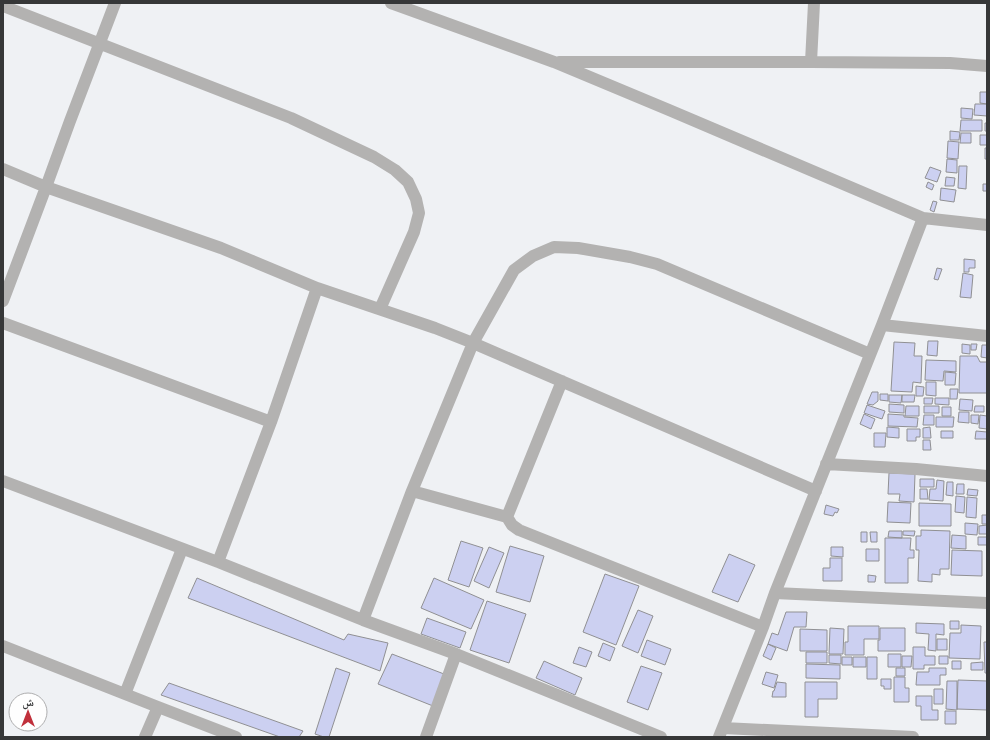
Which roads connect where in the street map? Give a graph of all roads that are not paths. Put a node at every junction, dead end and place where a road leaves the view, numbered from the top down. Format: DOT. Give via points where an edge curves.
graph roads {
  1 [pos="115,3"];
  2 [pos="391,3"];
  3 [pos="814,3"];
  4 [pos="3,6"];
  5 [pos="100,43"];
  6 [pos="554,62"];
  7 [pos="811,62"];
  8 [pos="987,66"];
  9 [pos="3,170"];
  10 [pos="46,187"];
  11 [pos="922,218"];
  12 [pos="987,225"];
  13 [pos="318,288"];
  14 [pos="3,302"];
  15 [pos="380,309"];
  16 [pos="3,323"];
  17 [pos="882,324"];
  18 [pos="987,336"];
  19 [pos="473,343"];
  20 [pos="870,354"];
  21 [pos="562,381"];
  22 [pos="271,422"];
  23 [pos="826,464"];
  24 [pos="987,476"];
  25 [pos="3,481"];
  26 [pos="412,491"];
  27 [pos="816,491"];
  28 [pos="507,517"];
  29 [pos="182,549"];
  30 [pos="218,562"];
  31 [pos="775,592"];
  32 [pos="987,603"];
  33 [pos="363,620"];
  34 [pos="763,627"];
  35 [pos="3,646"];
  36 [pos="456,654"];
  37 [pos="125,694"];
  38 [pos="158,707"];
  39 [pos="721,732"];
  40 [pos="145,737"];
  41 [pos="236,737"];
  42 [pos="426,737"];
  43 [pos="661,737"];
  44 [pos="913,737"];
  1 -- 5 [label="street"];
  2 -- 6 [label="street"];
  3 -- 7 [label="street"];
  4 -- 5 [label="street"];
  5 -- 10 [label="street"];
  5 -- 15 [label="street" via="291,118 374,157 404,178 416,199 419,213 414,232"];
  6 -- 7 [label="street"];
  6 -- 11 [label="street"];
  7 -- 8 [label="street" via="950,63"];
  9 -- 10 [label="street"];
  10 -- 13 [label="street" via="220,248"];
  10 -- 14 [label="street"];
  11 -- 12 [label="street"];
  11 -- 17 [label="street"];
  13 -- 15 [label="street"];
  13 -- 22 [label="street"];
  15 -- 19 [label="street"];
  16 -- 22 [label="street"];
  17 -- 18 [label="street"];
  17 -- 20 [label="street"];
  19 -- 20 [label="street" via="514,270 533,256 554,247 578,248 657,264"];
  19 -- 21 [label="street"];
  19 -- 26 [label="street"];
  20 -- 23 [label="street"];
  21 -- 27 [label="street"];
  21 -- 28 [label="street"];
  22 -- 30 [label="street"];
  23 -- 24 [label="street" via="916,468"];
  23 -- 27 [label="street"];
  25 -- 29 [label="street"];
  26 -- 28 [label="street"];
  26 -- 33 [label="street"];
  27 -- 31 [label="street"];
  28 -- 34 [label="street" via="519,530"];
  29 -- 30 [label="street"];
  29 -- 37 [label="street"];
  30 -- 33 [label="street"];
  31 -- 32 [label="street"];
  31 -- 34 [label="street"];
  33 -- 36 [label="street"];
  34 -- 39 [label="street"];
  35 -- 37 [label="street"];
  36 -- 42 [label="street"];
  36 -- 43 [label="street"];
  37 -- 38 [label="street"];
  38 -- 40 [label="street"];
  38 -- 41 [label="street"];
  39 -- 44 [label="street"];
}
